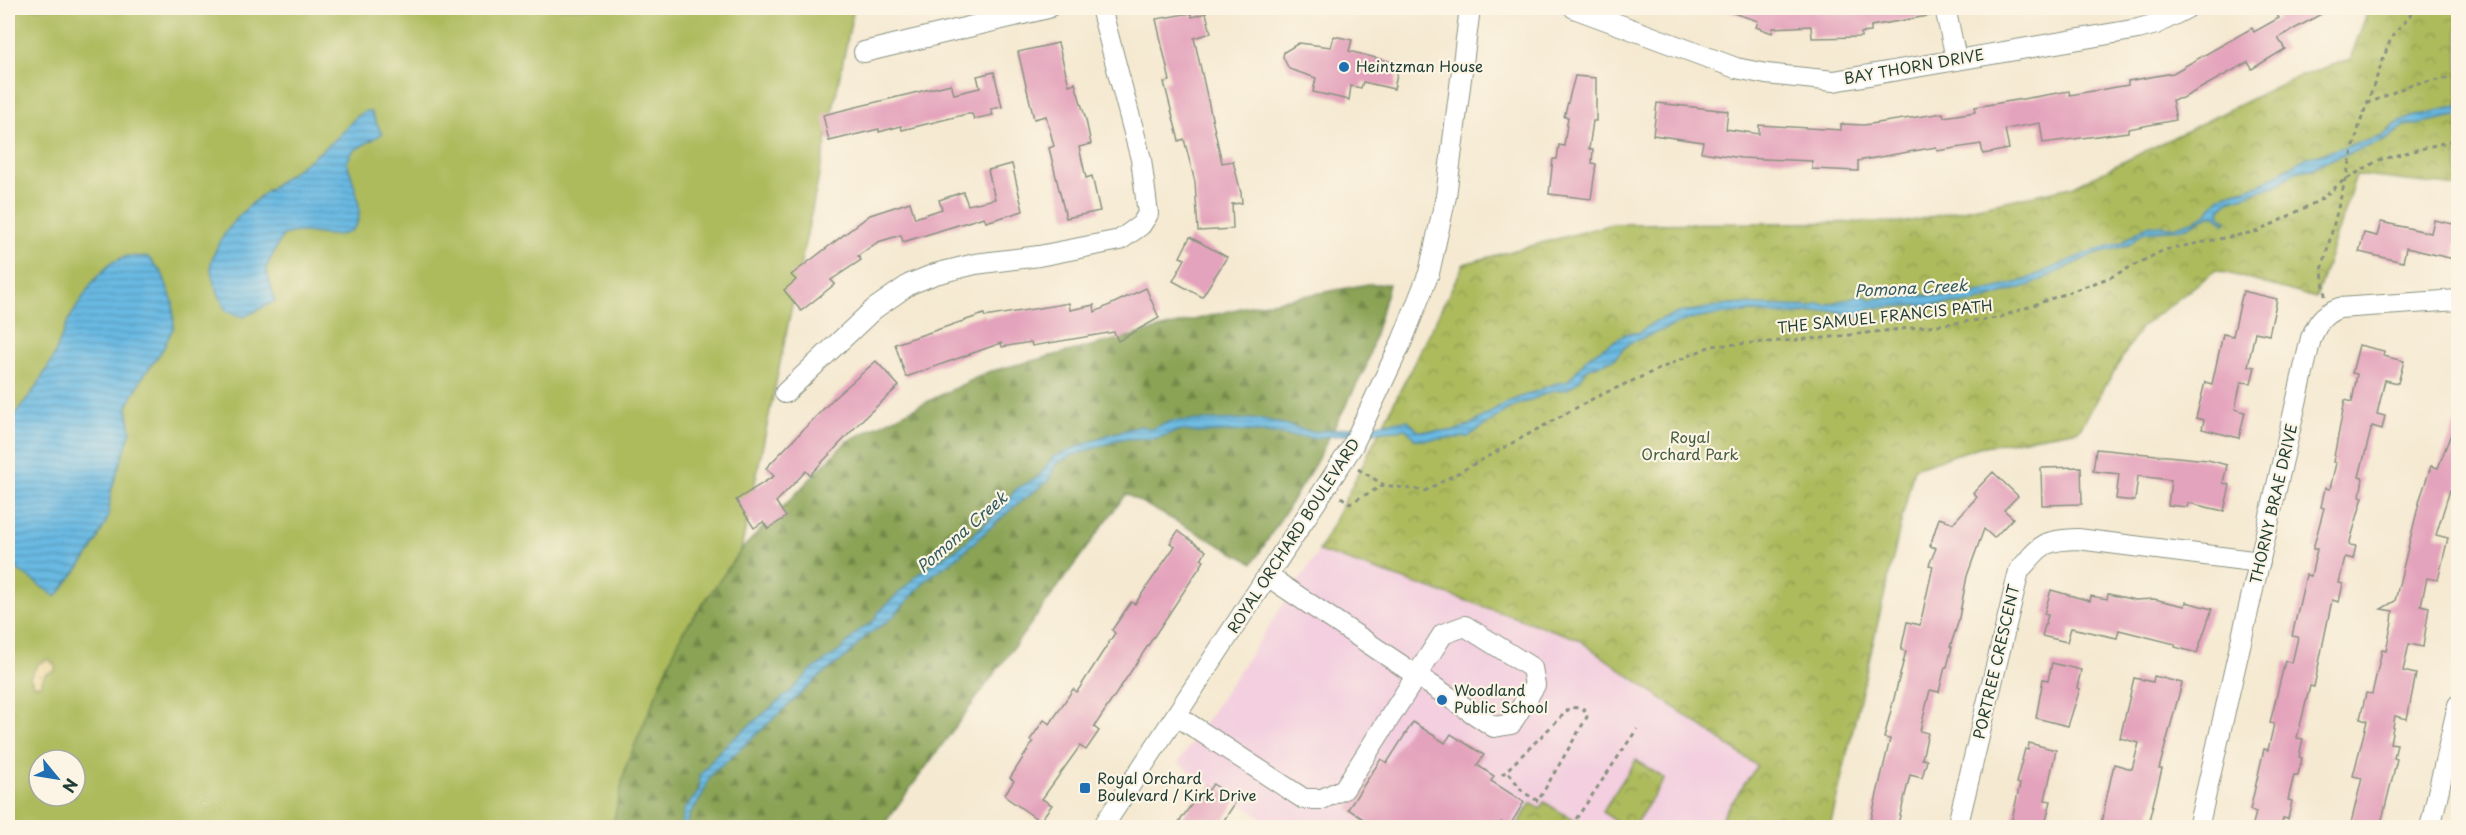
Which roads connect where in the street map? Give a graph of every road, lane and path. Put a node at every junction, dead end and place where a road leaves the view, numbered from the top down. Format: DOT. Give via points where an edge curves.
graph roads {
  1 [pos="1048,8"];
  2 [pos="1101,8"];
  3 [pos="1470,8"];
  4 [pos="1574,8"];
  5 [pos="1945,8"];
  6 [pos="2187,8"];
  7 [pos="2416,8"];
  8 [pos="1023,11"];
  9 [pos="864,52"];
  10 [pos="1956,58"];
  11 [pos="2458,77"];
  12 [pos="2367,104"];
  13 [pos="2458,139"];
  14 [pos="2343,181"];
  15 [pos="2458,300"];
  16 [pos="2317,323"];
  17 [pos="785,393"];
  18 [pos="1346,456"];
  19 [pos="1384,486"];
  20 [pos="1327,488"];
  21 [pos="2260,562"];
  22 [pos="1269,577"];
  23 [pos="1417,675"];
  24 [pos="2458,705"];
  25 [pos="1177,716"];
  26 [pos="1637,729"];
  27 [pos="1507,770"];
  28 [pos="1502,775"];
  29 [pos="1576,819"];
  30 [pos="1102,828"];
  31 [pos="1957,828"];
  32 [pos="2198,828"];
  33 [pos="2430,828"];
  1 -- 8 [label="street"];
  2 -- 17 [label="street" via="1141,159 1148,214 1142,225 1120,240 975,264 910,284 874,309"];
  3 -- 18 [label="street, ROYAL ORCHARD BOULEVARD" via="1446,196 1429,273 1402,341"];
  4 -- 10 [label="street, BAY THORN DRIVE" via="1736,68 1766,74 1833,81"];
  5 -- 10 [label="street"];
  6 -- 10 [label="street, BAY THORN DRIVE" via="2138,29"];
  7 -- 12 [label="path" via="2391,38"];
  8 -- 9 [label="street"];
  11 -- 12 [label="path" via="2412,84"];
  12 -- 14 [label="path"];
  13 -- 14 [label="path, THE SAMUEL FRANCIS PATH" via="2379,160"];
  14 -- 16 [label="path" via="2322,270 2326,299"];
  14 -- 19 [label="path, THE SAMUEL FRANCIS PATH" via="2320,200 2259,231 2164,250 2112,277 1998,318 1711,346 1596,397 1425,491"];
  15 -- 16 [label="street" via="2339,308 2326,313"];
  16 -- 21 [label="street, THORNY BRAE DRIVE"];
  18 -- 19 [label="path, THE SAMUEL FRANCIS PATH" via="1362,474"];
  18 -- 20 [label="street, ROYAL ORCHARD BOULEVARD"];
  19 -- 20 [label="path" via="1350,503"];
  20 -- 22 [label="street, ROYAL ORCHARD BOULEVARD"];
  21 -- 31 [label="street, PORTREE CRESCENT" via="2079,539 2059,540 2035,550 2019,571"];
  21 -- 32 [label="street, THORNY BRAE DRIVE"];
  22 -- 23 [label="street"];
  22 -- 25 [label="street, ROYAL ORCHARD BOULEVARD"];
  23 -- 23 [label="street" via="1443,634 1465,626 1532,668 1536,686 1511,724 1494,728"];
  23 -- 25 [label="street" via="1344,789 1322,799 1304,799"];
  24 -- 33 [label="street"];
  25 -- 30 [label="street, ROYAL ORCHARD BOULEVARD"];
  26 -- 29 [label="path"];
  27 -- 27 [label="path" via="1571,707 1584,709 1587,717 1538,801 1523,792"];
  27 -- 28 [label="path"];
}
